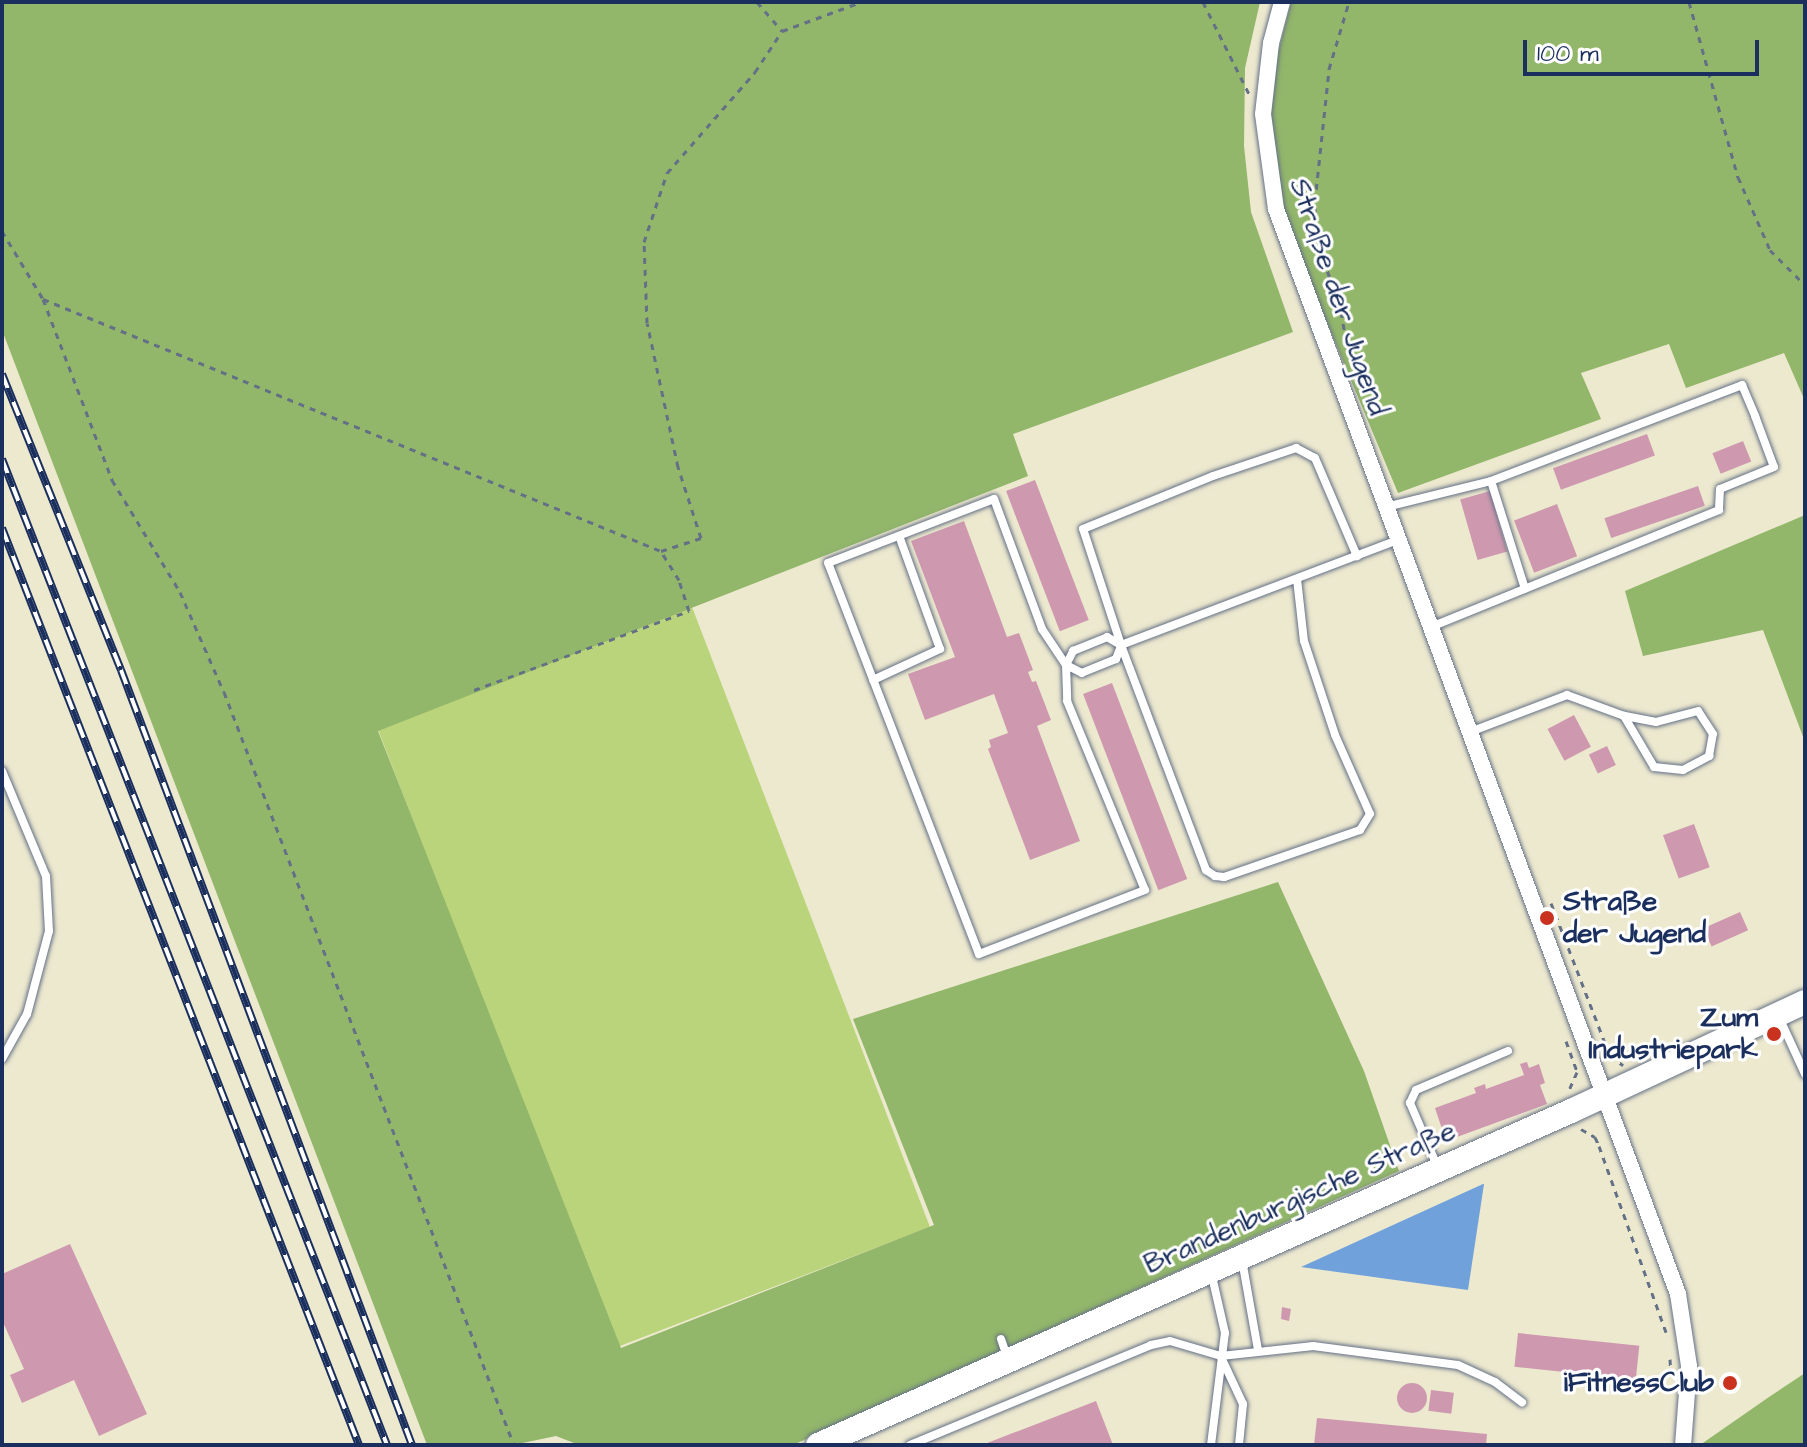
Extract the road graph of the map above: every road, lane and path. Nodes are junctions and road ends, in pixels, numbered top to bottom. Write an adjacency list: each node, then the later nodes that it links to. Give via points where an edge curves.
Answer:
1 (757, 2): 7 (path)
2 (861, 2): 7 (path)
3 (1203, 2): 8 (path)
4 (1282, 2): 14 (street, Straße der Jugend, via 1266,72 1263,114 1269,177 1285,235)
5 (1349, 2): 12 (path, via 1329,69 1315,201 1316,237 1348,338)
6 (1689, 2): 10 (path, via 1738,177 1770,250)
7 (782, 31): 17 (path, via 755,72 667,173 644,242 647,323 678,467 701,538)
8 (1251, 99)
9 (2, 231): 11 (path)
10 (1805, 285)
11 (43, 299): 17 (path); 47 (path, via 112,480 180,592 224,692)
12 (1348, 361)
13 (1491, 481): 14 (lane); 20 (lane); 20 (lane, via 1742,385 1774,467 1720,489 1719,510)
14 (1385, 508): 16 (street, Straße der Jugend)
15 (899, 536): 23 (lane, via 994,499 1042,629); 24 (lane, via 940,649); 24 (lane, via 828,563)
16 (1398, 540): 18 (lane); 21 (street, Straße der Jugend)
17 (661, 551): 25 (path, via 679,580 689,611)
18 (1357, 556): 19 (lane); 22 (lane, via 1310,452 1287,449 1213,476 1083,529)
19 (1297, 579): 22 (lane); 22 (lane, via 1304,641 1335,735 1370,814 1360,830 1224,877 1206,870)
20 (1525, 589): 21 (lane)
21 (1431, 627): 27 (street, Straße der Jugend)
22 (1121, 645): 23 (lane, via 1107,637 1073,651); 23 (lane, via 1116,659 1082,673)
23 (1066, 665): 24 (lane, via 1067,701 1145,890 979,954)
24 (873, 680)
25 (474, 690)
26 (1624, 716): 26 (lane, via 1654,767 1683,770 1709,756 1713,734 1698,711 1656,722); 27 (lane, via 1567,695)
27 (1470, 732): 36 (street, Straße der Jugend)
28 (2, 771): 34 (lane, via 46,876 49,931 27,1014)
29 (1805, 1002): 30 (street, Brandenburgische Straße)
30 (1778, 1015): 33 (lane); 36 (street, Brandenburgische Straße)
31 (1805, 1046): 33 (lane)
32 (1508, 1051): 38 (lane, via 1416,1090 1410,1103)
33 (1795, 1051): 35 (lane)
34 (2, 1059)
35 (1805, 1074)
36 (1603, 1096): 38 (street, Brandenburgische Straße); 52 (street, via 1681,1303 1689,1366)
37 (1581, 1129): 41 (path, via 1599,1146)
38 (1439, 1169): 39 (street, Brandenburgische Straße)
39 (1242, 1256): 40 (street, Brandenburgische Straße); 42 (lane)
40 (1211, 1271): 44 (lane, via 1225,1333); 48 (street, Brandenburgische Straße, via 1005,1350)
41 (1669, 1339)
42 (1258, 1350): 44 (lane); 46 (lane, via 1330,1347 1458,1365)
43 (1670, 1354): 45 (path)
44 (1221, 1356): 49 (lane, via 1170,1341 1151,1345); 50 (lane); 51 (lane, via 1243,1404)
45 (1671, 1381)
46 (1522, 1402)
47 (514, 1445)
48 (818, 1445)
49 (910, 1445)
50 (1211, 1445)
51 (1239, 1445)
52 (1683, 1445)

